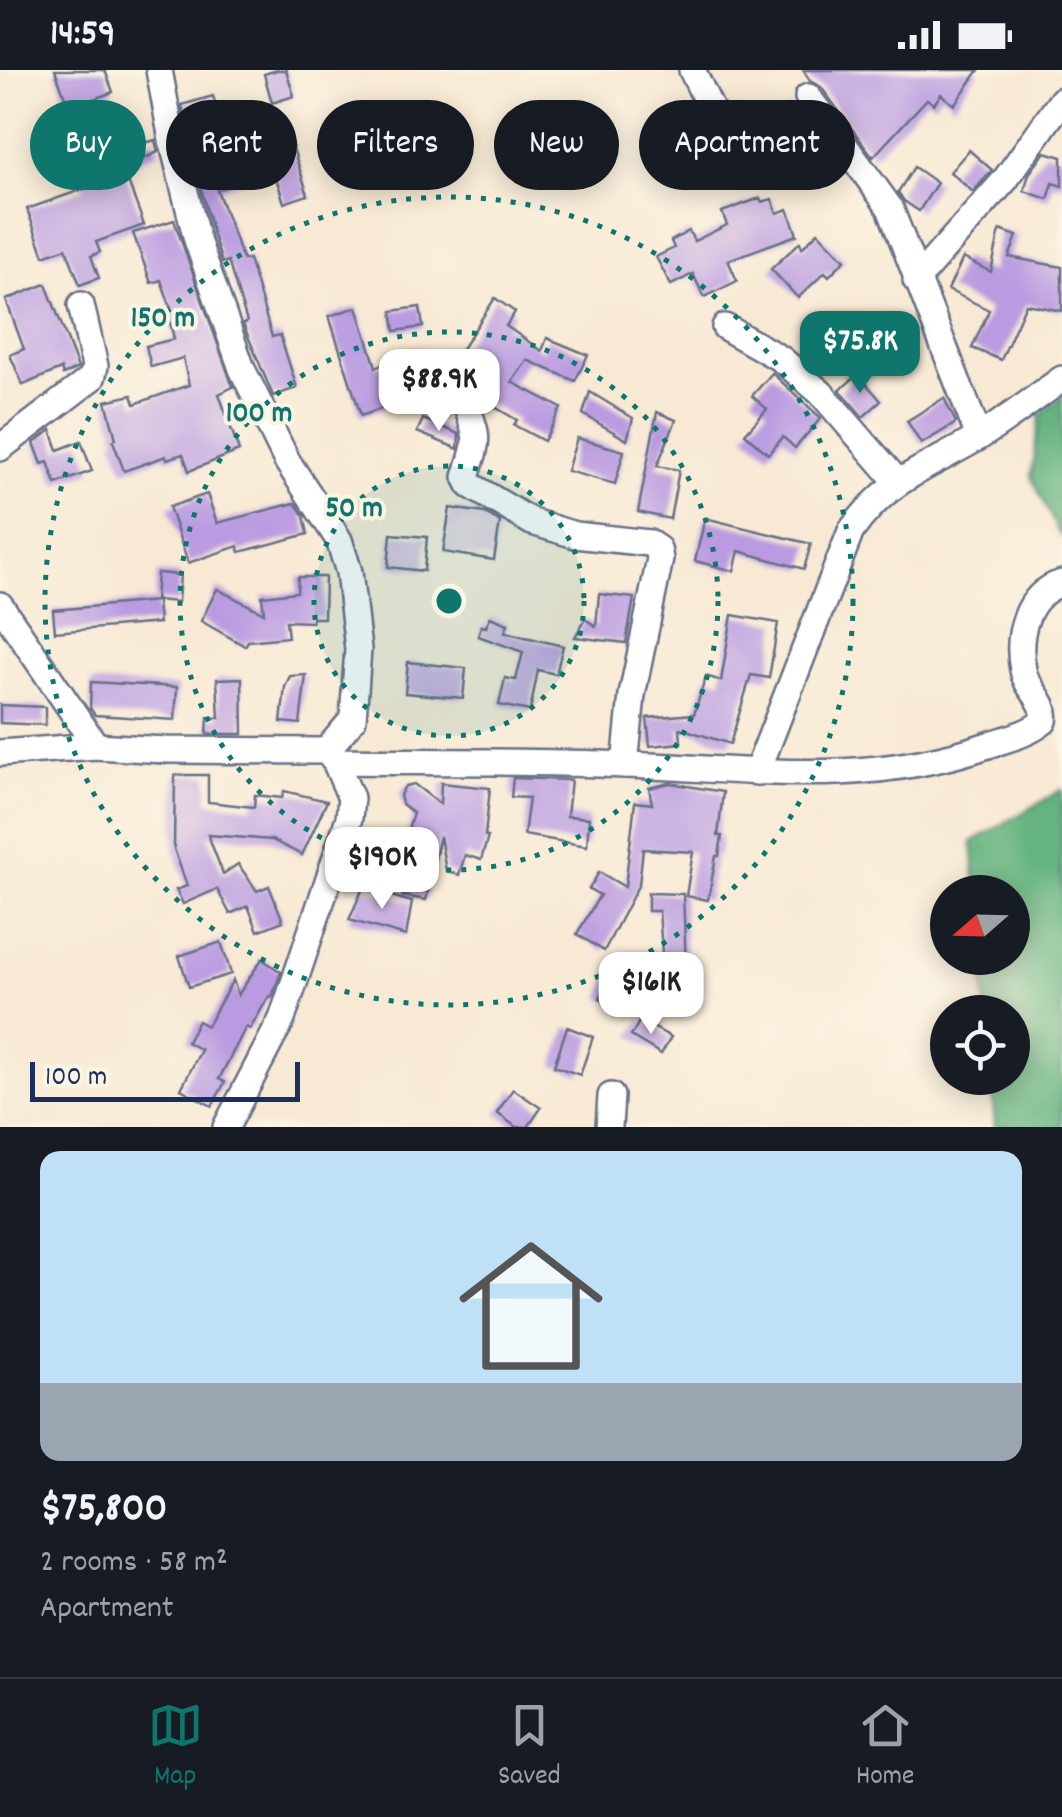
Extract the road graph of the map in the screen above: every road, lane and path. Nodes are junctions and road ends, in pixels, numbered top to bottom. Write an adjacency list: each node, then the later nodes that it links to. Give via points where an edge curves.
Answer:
1 (159, 70): 20 (street, via 197,240 242,369 287,461 339,540 349,572 358,649 353,719)
2 (692, 70): 4 (street)
3 (808, 97): 5 (street)
4 (706, 100)
5 (810, 100)
6 (1062, 100): 8 (street, via 1005,180)
7 (855, 160): 8 (street, via 890,208)
8 (916, 280): 13 (street)
9 (81, 304): 14 (street, via 92,378)
10 (725, 327): 15 (street, via 782,359 820,393)
11 (1062, 380): 13 (street)
12 (464, 402): 21 (street, via 477,434 470,485 532,522 658,548)
13 (980, 437): 15 (street)
14 (0, 448)
15 (897, 482): 22 (street, via 870,503 851,531)
16 (1062, 583): 22 (street, via 1034,600 1022,633 1023,672 1045,714 1038,726 910,767)
17 (0, 605): 18 (street)
18 (96, 746): 19 (street); 20 (street)
19 (0, 753)
20 (330, 756): 21 (street); 24 (street, via 351,798 349,818 282,1018)
21 (625, 765): 22 (street)
22 (758, 772)
23 (611, 1096): 25 (street)
24 (226, 1127)
25 (609, 1127)

